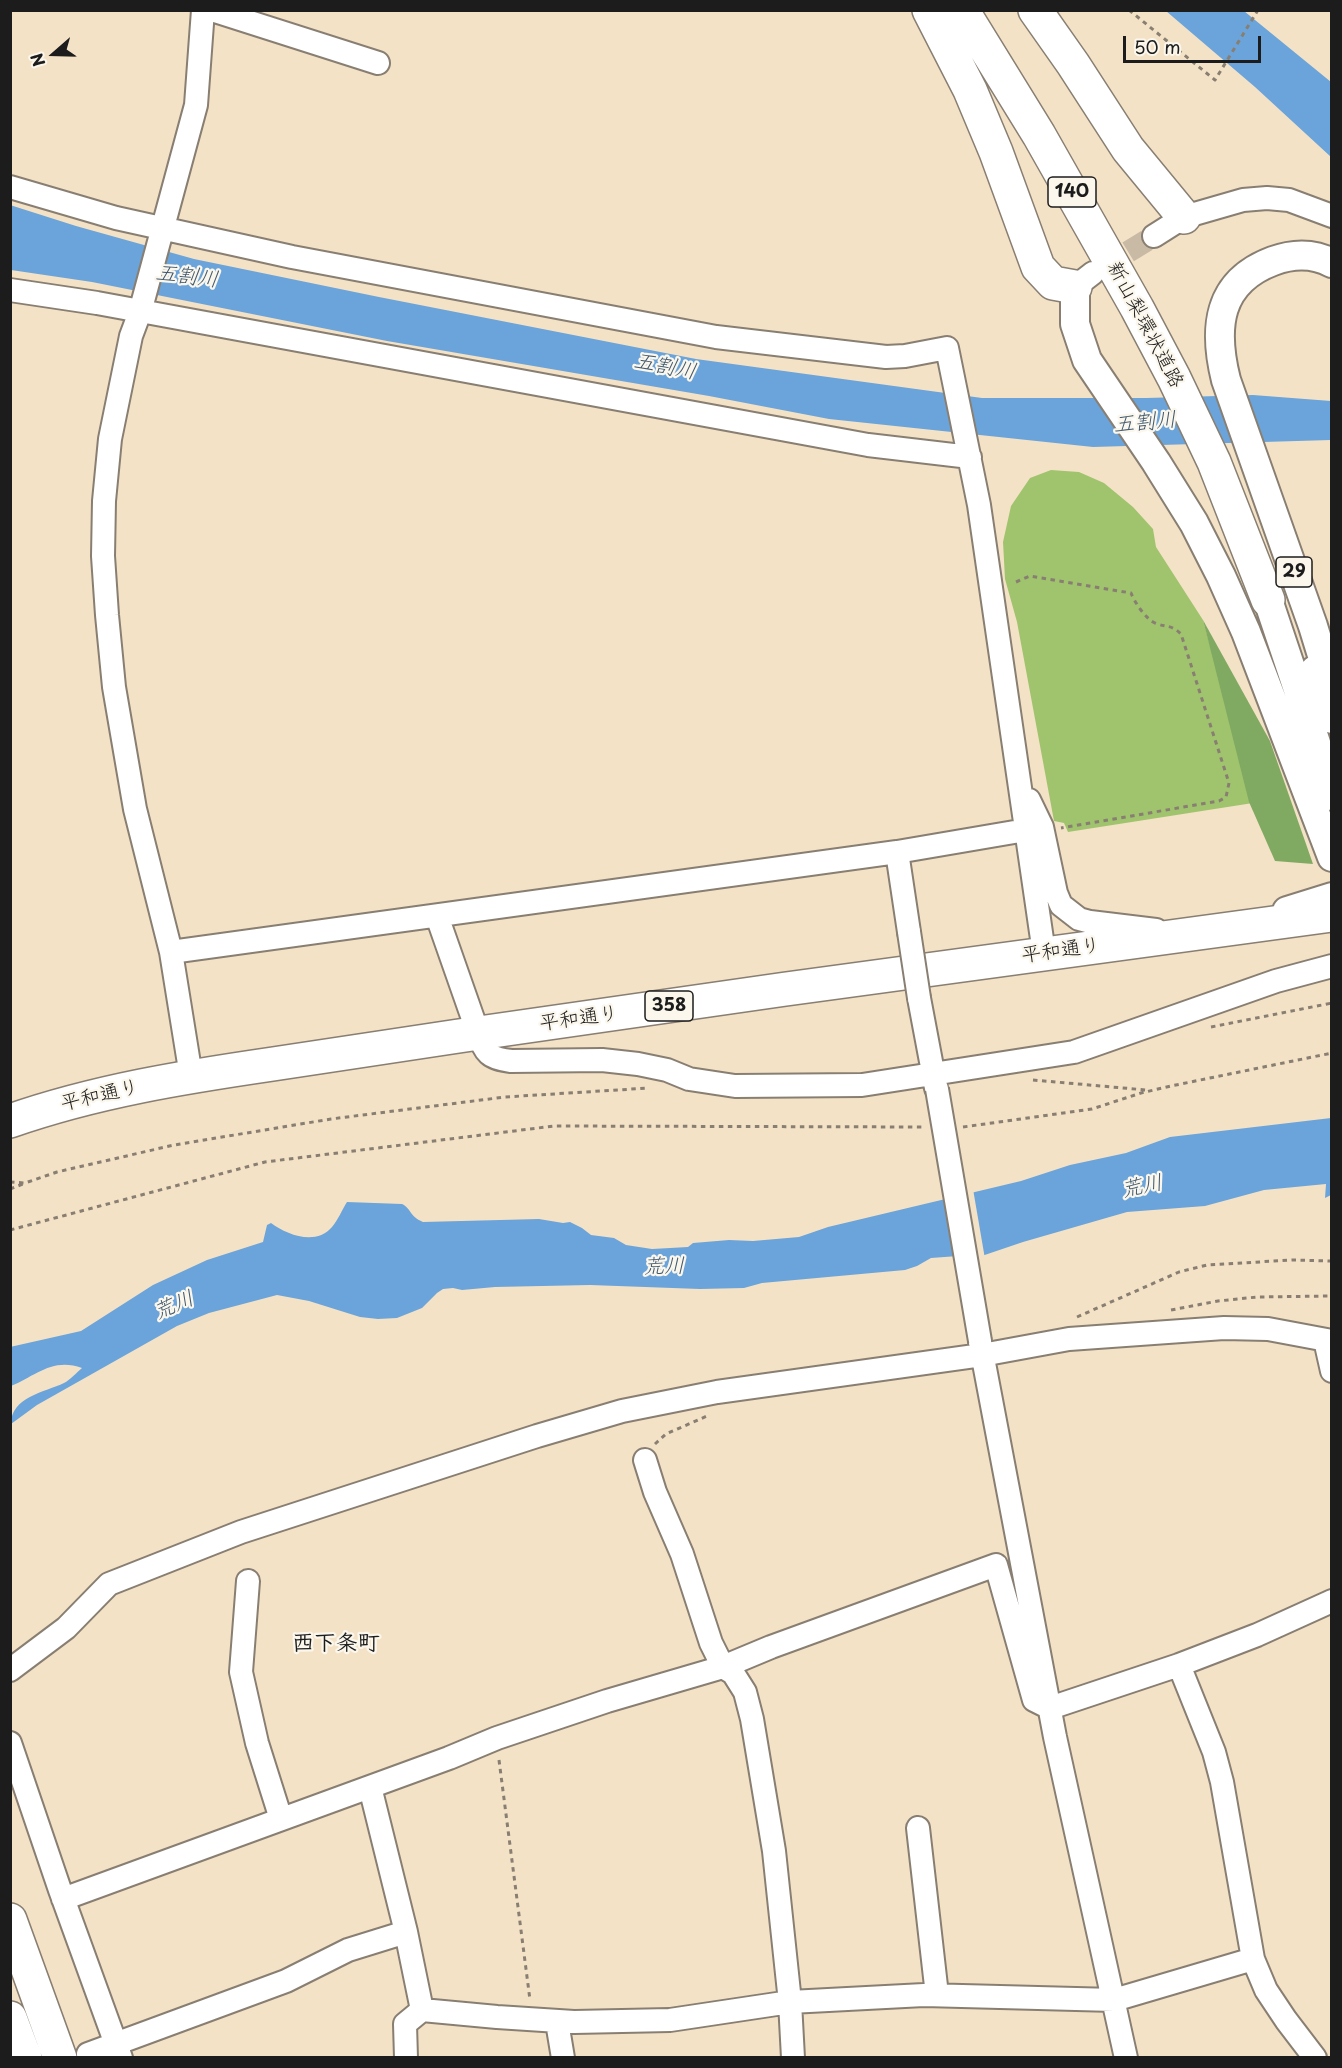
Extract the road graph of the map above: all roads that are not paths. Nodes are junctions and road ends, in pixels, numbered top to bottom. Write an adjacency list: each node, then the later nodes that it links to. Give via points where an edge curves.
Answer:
1 (203, 10): 11 (street, via 196,105)
2 (212, 10): 7 (street)
3 (929, 10): 14 (highway, via 970,90 1038,267 1053,283)
4 (962, 10): 17 (highway, 新山梨環状道路 / 140, via 1137,308)
5 (988, 10): 17 (highway, 新山梨環状道路 / 140, via 1108,210)
6 (1035, 10): 10 (highway, via 1128,149)
7 (378, 63)
8 (10, 187): 11 (street)
9 (1332, 216): 10 (street, via 1289,200 1267,198 1243,200)
10 (1184, 217): 12 (street)
11 (161, 235): 16 (street); 18 (street, via 716,337 886,357 947,348)
12 (1154, 236)
13 (1332, 263): 17 (main road, via 1293,255 1262,265 1237,283 1227,297 1219,333 1220,355)
14 (1084, 280): 27 (main road, via 1075,324 1087,360 1194,523 1221,576)
15 (10, 290): 16 (street)
16 (141, 306): 18 (street, via 868,445); 33 (street, via 110,440 103,556 114,687 135,809)
17 (1199, 378): 19 (highway, 140)
18 (968, 452): 23 (street)
19 (1235, 460): 20 (highway, 140); 21 (main road, 29, via 1313,626)
20 (1278, 597): 22 (main road, 29); 24 (main road, 29)
21 (1332, 688)
22 (1332, 719)
23 (1019, 777): 25 (street); 32 (street, via 1042,827 1056,893 1069,912 1090,922)
24 (1332, 796)
25 (1026, 830): 26 (street); 34 (street)
26 (897, 852): 30 (street); 38 (street, bridge, via 918,998)
27 (1332, 857)
28 (1332, 897): 31 (main road)
29 (1332, 915): 31 (highway, 平和通り / 358)
30 (437, 916): 33 (street); 36 (street)
31 (1233, 928): 32 (highway, 平和通り / 358)
32 (1188, 934): 34 (highway, 平和通り / 358)
33 (171, 952): 37 (street)
34 (1044, 953): 36 (highway, 平和通り / 358)
35 (1332, 966): 38 (street, via 1275,981 1074,1052)
36 (478, 1033): 37 (highway, 平和通り / 358); 38 (street, via 483,1048 497,1059 638,1064 688,1079 735,1086)
37 (190, 1076): 39 (highway, 平和通り / 358, via 99,1095)
38 (935, 1081): 41 (street, bridge)
39 (10, 1121)
40 (1328, 1340): 41 (street, via 1268,1329 1224,1328); 42 (street)
41 (981, 1348): 48 (street, via 622,1411 241,1532 110,1584 66,1628); 49 (street)
42 (1332, 1371)
43 (645, 1460): 47 (street, via 711,1643)
44 (248, 1581): 52 (street, via 241,1672)
45 (1332, 1601): 46 (street)
46 (1179, 1665): 49 (street); 57 (street, via 1222,1782)
47 (723, 1666): 49 (street, via 996,1565 1034,1700); 51 (street, via 497,1738); 60 (street, via 733,1673 745,1692 752,1719 774,1851)
48 (10, 1670)
49 (1050, 1708): 59 (street)
50 (10, 1743): 54 (street)
51 (369, 1787): 52 (street); 56 (street)
52 (280, 1819): 54 (street)
53 (918, 1828): 58 (street)
54 (63, 1899): 65 (street)
55 (10, 1920): 66 (highway)
56 (406, 1932): 61 (street); 65 (street, via 348,1950 286,1981)
57 (1253, 1959): 59 (street); 71 (street, via 1266,1990)
58 (937, 1995): 59 (street); 60 (street)
59 (1114, 2000): 64 (street)
60 (790, 2002): 63 (street, via 670,2020); 70 (street)
61 (422, 2010): 63 (street); 68 (street, via 405,2024)
62 (10, 2018): 67 (highway)
63 (557, 2022): 69 (street)
64 (1124, 2047)
65 (118, 2050): 66 (street)
66 (74, 2056)
67 (25, 2058)
68 (406, 2058)
69 (563, 2058)
70 (793, 2058)
71 (1315, 2058)

